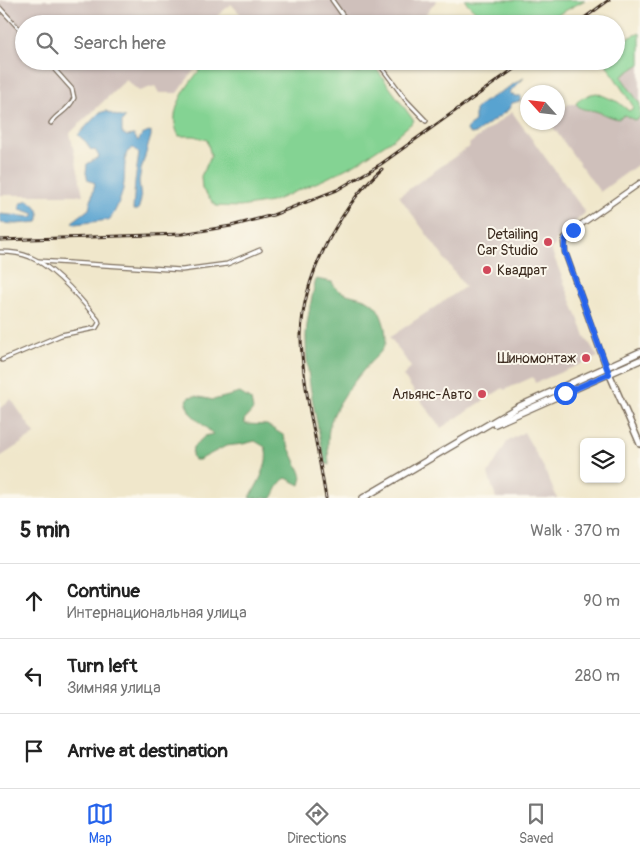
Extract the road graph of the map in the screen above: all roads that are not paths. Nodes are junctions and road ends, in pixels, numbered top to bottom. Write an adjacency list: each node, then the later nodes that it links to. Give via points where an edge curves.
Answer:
1 (332, 0): 3 (street)
2 (0, 8): 4 (street)
3 (343, 15)
4 (15, 24)
5 (55, 70): 8 (street, via 72,89 74,98)
6 (384, 70): 7 (street)
7 (426, 121)
8 (51, 123)
9 (640, 183): 16 (street, via 573,230 564,242)
10 (260, 250): 12 (street, via 227,264 182,270)
11 (0, 252): 12 (street, via 28,256)
12 (38, 261): 14 (street, via 72,289 98,320 98,325 61,335)
13 (640, 352): 16 (main road)
14 (2, 360)
15 (640, 360): 17 (main road)
16 (606, 367): 17 (main road); 18 (main road, via 530,401)
17 (609, 374): 18 (main road); 19 (main road)
18 (466, 438): 20 (main road)
19 (640, 444)
20 (363, 498)

